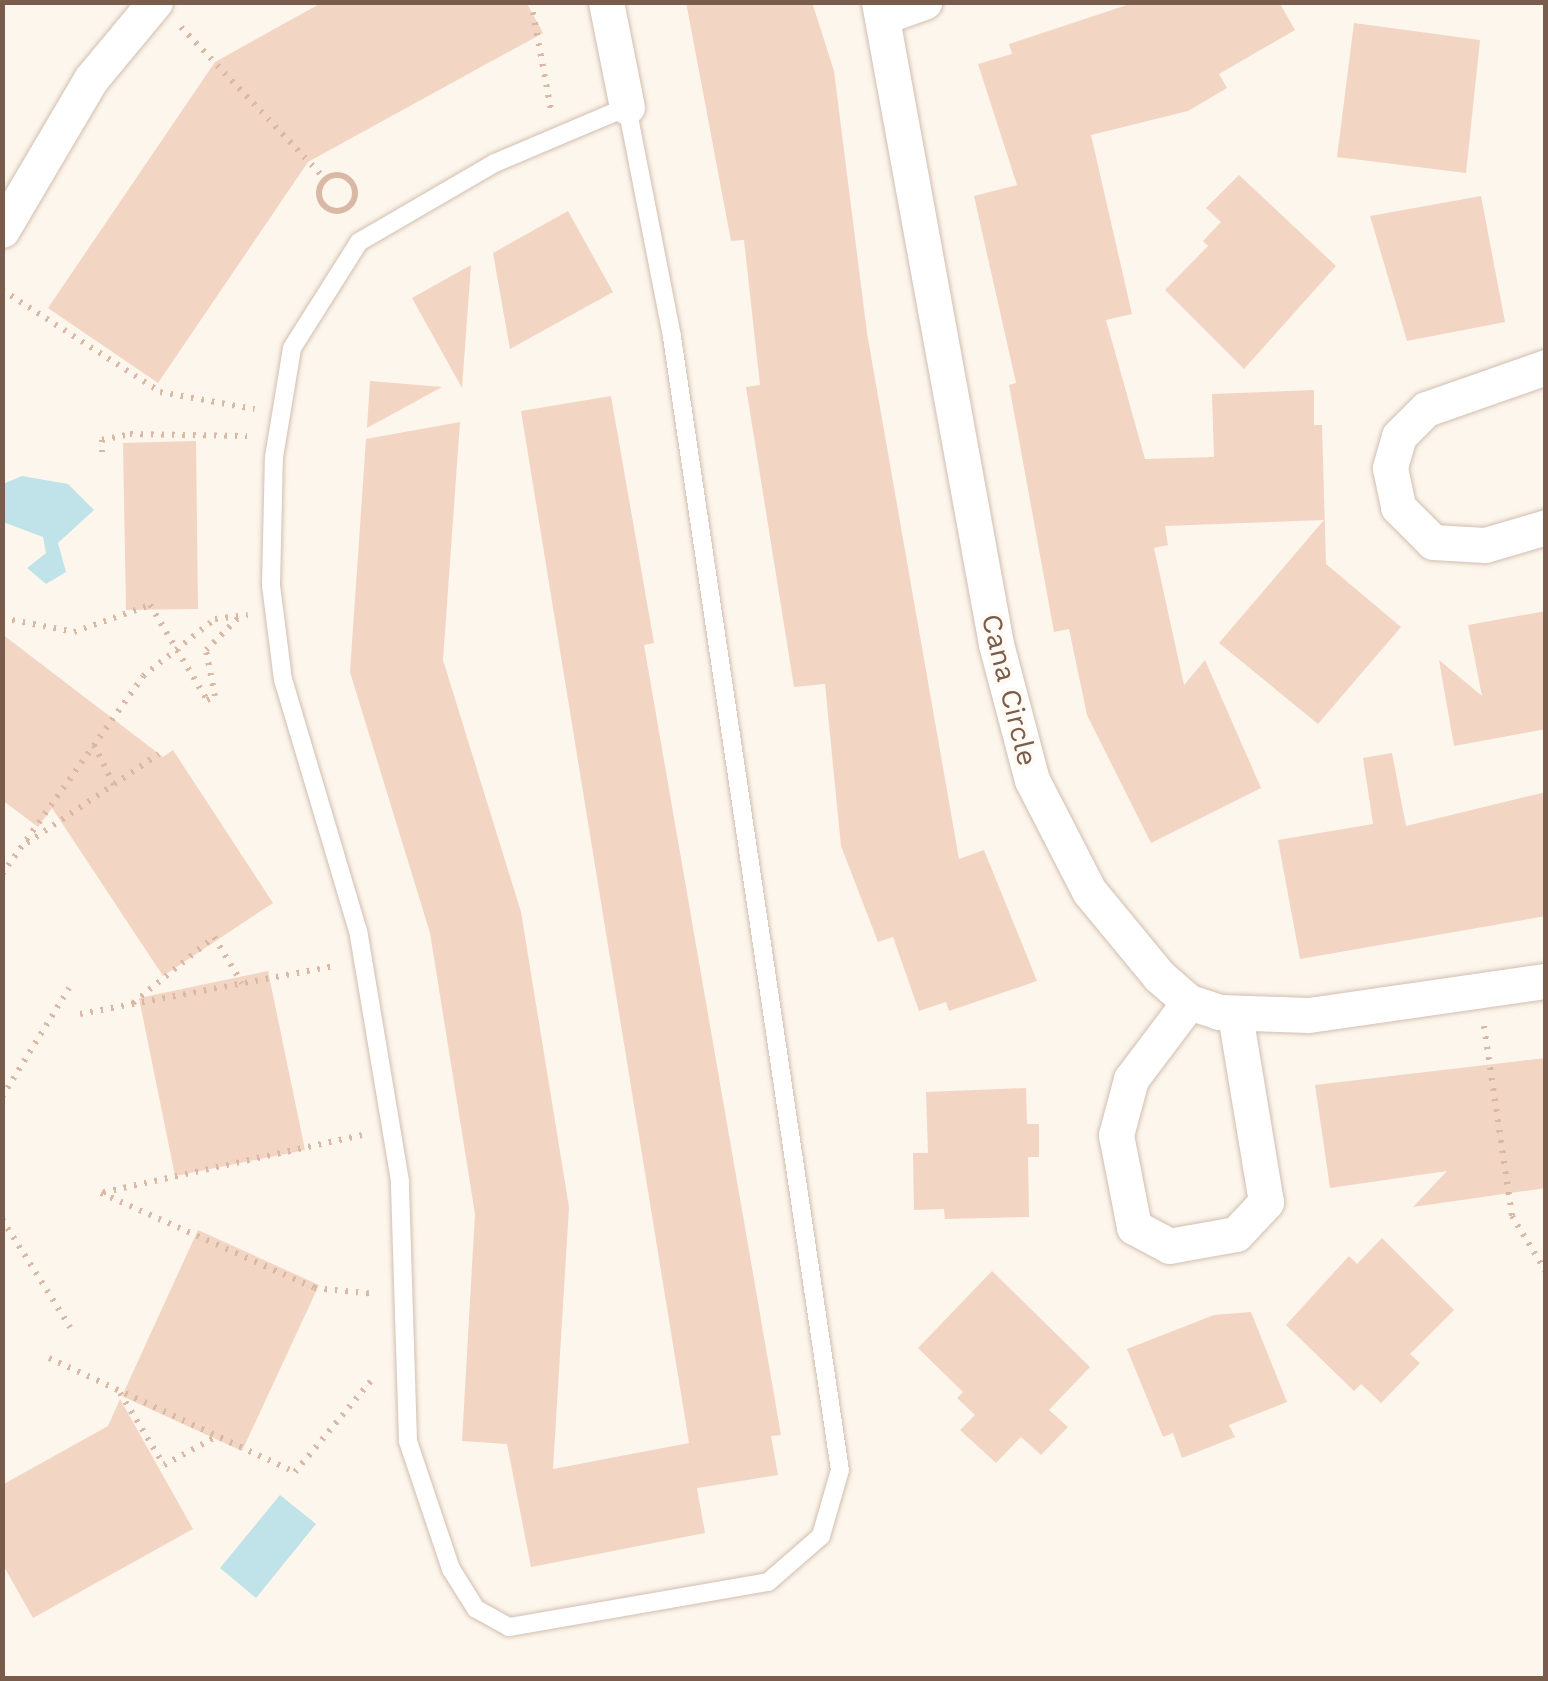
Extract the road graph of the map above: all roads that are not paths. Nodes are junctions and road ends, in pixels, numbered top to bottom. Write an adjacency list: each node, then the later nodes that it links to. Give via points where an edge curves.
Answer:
1 (606, 2): 5 (street)
2 (924, 2): 4 (street, Cana Circle)
3 (163, 9): 6 (street, via 91,79)
4 (881, 10): 10 (street, Cana Circle, via 1016,727 1090,891)
5 (627, 107): 5 (lane, via 434,193 359,242 306,317 276,439 274,611 290,710 364,960 393,1128 401,1344 420,1494 462,1589 490,1620 529,1629 743,1590 788,1570 821,1536 840,1470 672,337)
6 (2, 230)
7 (1546, 367): 8 (street, via 1426,409 1399,436 1390,468 1398,506 1433,542 1485,545)
8 (1546, 527)
9 (1546, 981): 11 (street, via 1357,1011)
10 (1189, 1002): 11 (street); 11 (street, via 1132,1080 1116,1135 1134,1227 1169,1246 1236,1234 1266,1202)
11 (1235, 1015)

